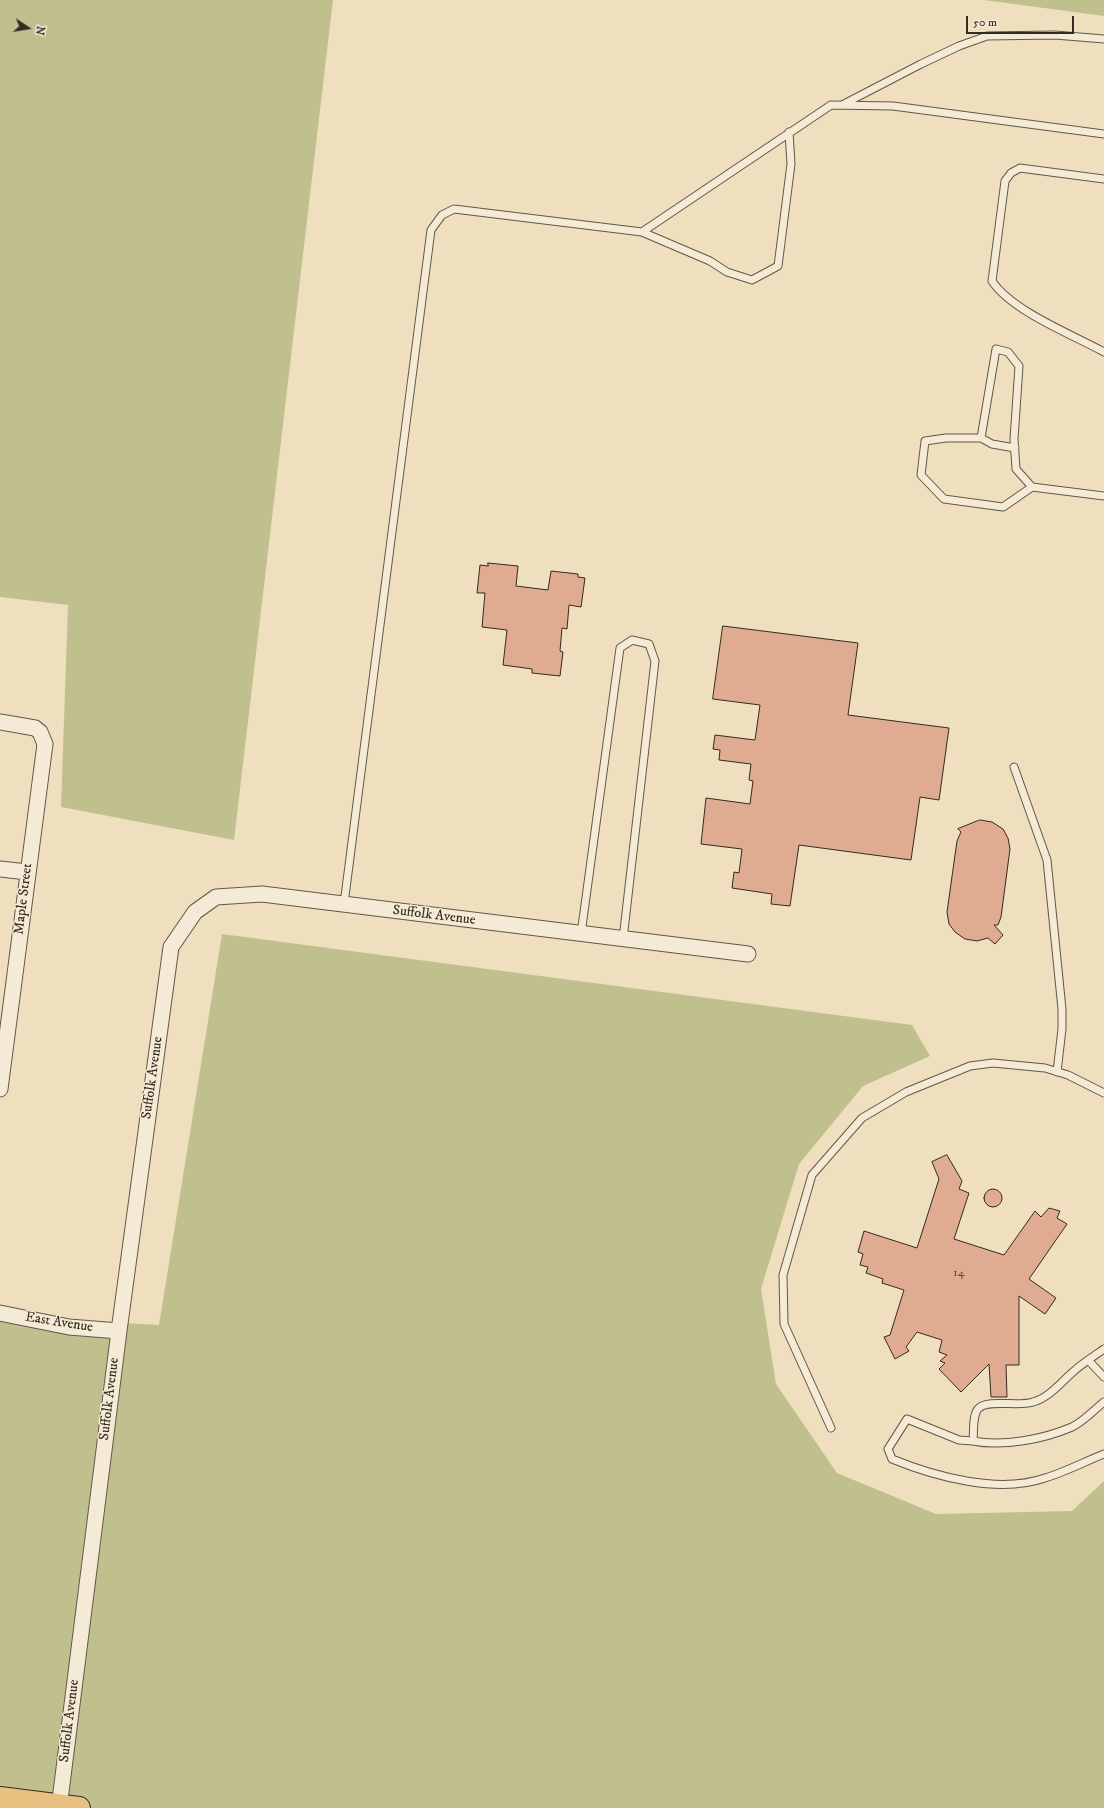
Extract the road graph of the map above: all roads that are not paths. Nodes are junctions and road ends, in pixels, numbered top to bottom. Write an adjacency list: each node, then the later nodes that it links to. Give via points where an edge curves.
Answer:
1 (1104, 39): 2 (lane, via 1055,35 987,36 959,46 878,84)
2 (841, 105): 3 (lane, via 831,105); 4 (lane, via 893,106)
3 (789, 132): 6 (lane); 6 (lane, via 790,164 778,266 752,280 727,272 710,261)
4 (1104, 134)
5 (1104, 179): 7 (lane, via 1020,168 1011,173 1005,180 992,281 999,292 1018,307)
6 (642, 232): 16 (lane, via 454,209 442,215 431,230)
7 (1104, 352)
8 (982, 438): 9 (lane, via 992,444); 9 (lane, via 996,349 1008,352 1019,366); 10 (lane, via 925,441 922,476 944,499 1003,507)
9 (1015, 448): 10 (lane, via 1016,469)
10 (1032, 487): 11 (lane)
11 (1104, 496)
12 (0, 722): 15 (street, Maple Street, via 35,728 40,732 45,744)
13 (1014, 767): 20 (lane, via 1047,860 1062,1009)
14 (0, 868): 15 (street)
15 (27, 872): 21 (street, Maple Street)
16 (344, 904): 17 (street, Suffolk Avenue); 24 (street, Suffolk Avenue, via 262,894 216,897 195,912 171,947)
17 (581, 934): 18 (street, Suffolk Avenue); 18 (lane, via 620,648 632,640 649,644 655,661)
18 (623, 939): 19 (street, Suffolk Avenue)
19 (748, 954)
20 (1057, 1072): 22 (lane); 29 (lane, via 1045,1068 994,1063 970,1066 906,1092 862,1118 812,1175 783,1275 784,1324)
21 (0, 1089)
22 (1104, 1093)
23 (0, 1313): 24 (street, East Avenue, via 69,1327)
24 (119, 1331): 33 (street, Suffolk Avenue)
25 (1104, 1349): 26 (lane)
26 (1088, 1360): 27 (lane); 30 (lane, via 1034,1402 989,1404 979,1407 976,1412)
27 (1104, 1377)
28 (1104, 1402): 30 (lane, via 1073,1426 1059,1431 1022,1441 990,1444)
29 (831, 1428)
30 (973, 1441): 31 (lane, via 959,1440 907,1419 888,1449 892,1459 920,1470 980,1483 1018,1484 1044,1479)
31 (1104, 1454)
32 (0, 1798): 33 (main road)
33 (66, 1807)

